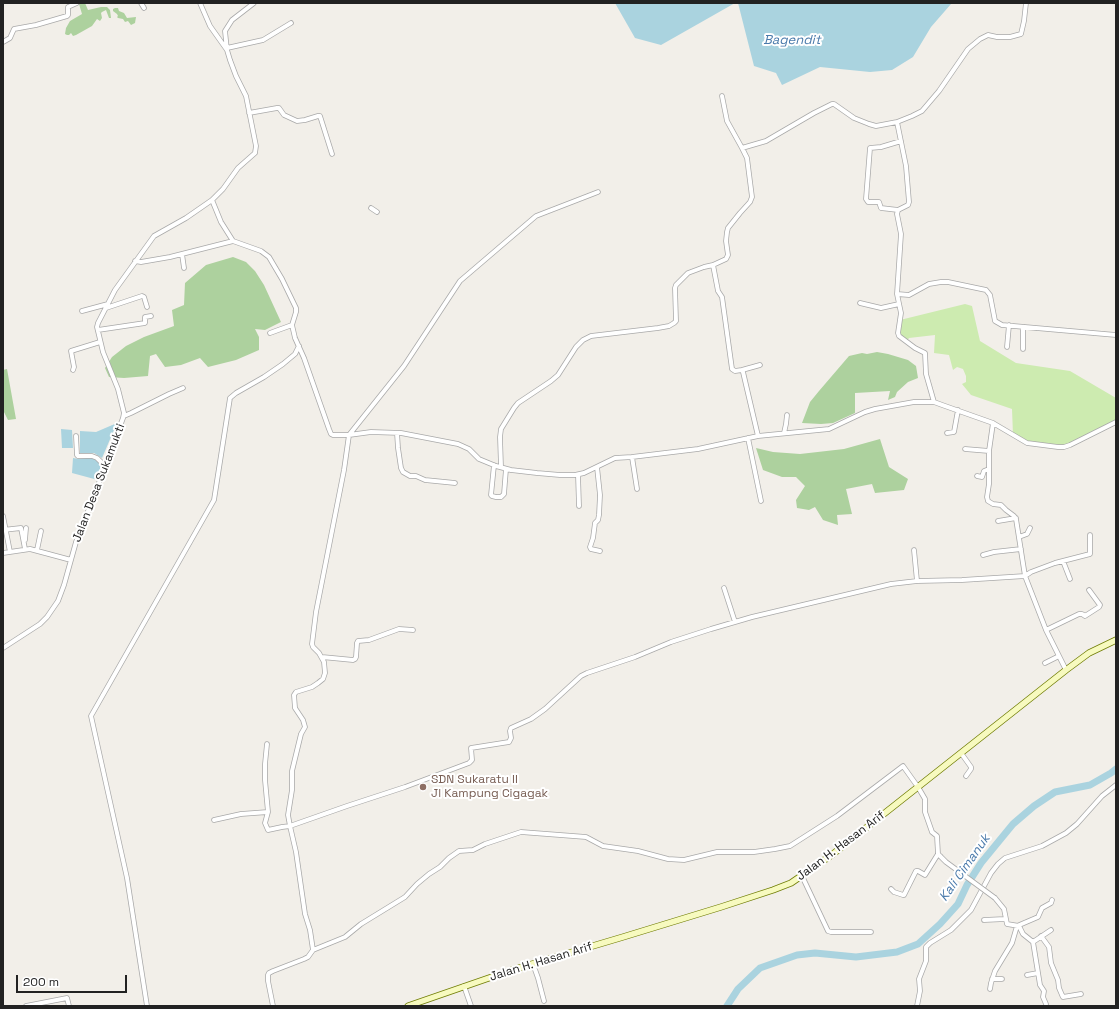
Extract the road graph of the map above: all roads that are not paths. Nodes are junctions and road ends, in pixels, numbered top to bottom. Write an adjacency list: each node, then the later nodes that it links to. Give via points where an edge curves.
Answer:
1 (77, 3): 8 (street, via 68,7 67,16 14,29 10,38)
2 (141, 3): 6 (street)
3 (200, 3): 9 (street, via 210,26)
4 (254, 3): 9 (street, Jalan Desa Sukamukti, via 232,20 226,29)
5 (1026, 3): 12 (street, via 1021,34 997,37 988,35 980,39 968,49 939,91 922,110)
6 (144, 8)
7 (291, 23): 9 (street, via 262,40)
8 (3, 42)
9 (227, 49): 11 (street, Jalan Desa Sukamukti, via 246,96)
10 (722, 96): 14 (street, via 727,121)
11 (249, 113): 15 (street, via 279,108 284,115 297,122 320,116); 17 (street, Jalan Desa Sukamukti, via 256,146 255,153 238,168)
12 (897, 122): 13 (street); 14 (street, via 876,126 854,118 832,104 766,141)
13 (901, 141): 19 (street, via 909,202); 19 (street, via 870,148 866,199 868,202 879,202 881,208)
14 (742, 148): 24 (street, via 752,197 726,232 728,257)
15 (332, 154)
16 (598, 192): 56 (street, via 536,216 460,281 404,366)
17 (212, 200): 21 (street, via 221,222); 23 (street, Jalan Desa Sukamukti, via 156,234)
18 (371, 208): 20 (street)
19 (898, 210): 26 (street)
20 (376, 211)
21 (233, 241): 22 (street); 33 (street, via 260,250 269,257 296,308)
22 (182, 254): 23 (street, via 153,261); 25 (street)
23 (135, 261): 29 (street, Jalan Desa Sukamukti)
24 (714, 265): 45 (street, via 718,290 722,297 732,369); 66 (street, via 688,273 676,285 676,321 669,326 591,336 583,340 551,382 514,408 501,430)
25 (184, 268)
26 (898, 294): 28 (street); 34 (street, via 911,294 925,285 941,282 986,290 989,293 995,321)
27 (860, 303): 28 (street, via 881,308)
28 (899, 304): 47 (street, via 899,336 925,353 926,374)
29 (107, 306): 30 (street, via 142,296); 31 (street); 36 (street, Jalan Desa Sukamukti)
30 (147, 307)
31 (82, 311)
32 (151, 316): 36 (street, via 146,318 145,323)
33 (292, 325): 37 (street); 40 (street)
34 (1009, 325): 35 (street); 41 (street)
35 (1023, 327): 38 (street); 42 (street)
36 (98, 330): 39 (street, Jalan Desa Sukamukti)
37 (270, 333)
38 (1116, 335)
39 (100, 342): 44 (street, via 71,351); 50 (street, Jalan Desa Sukamukti, via 118,389)
40 (298, 345): 56 (street, via 330,433); 140 (street, via 295,354 283,364 230,398 214,500 91,716 127,878)
41 (1007, 347)
42 (1023, 349)
43 (760, 364): 45 (street)
44 (73, 370)
45 (743, 372): 58 (street)
46 (183, 388): 50 (street)
47 (934, 402): 48 (street); 54 (street, via 914,402 875,409 829,428)
48 (958, 410): 52 (street); 55 (street, via 954,432)
49 (787, 415): 54 (street)
50 (124, 416): 64 (street, Jalan Desa Sukamukti)
51 (1116, 422): 52 (street, via 1061,447 1026,442)
52 (993, 423): 61 (street)
53 (397, 433): 56 (street, via 371,432); 63 (street, via 458,444 469,449 479,459); 71 (street, via 403,472 425,480)
54 (784, 433): 58 (street)
55 (947, 433)
56 (349, 435): 105 (street, via 312,644)
57 (76, 436): 64 (street, via 77,455 97,458)
58 (758, 436): 59 (street)
59 (748, 438): 62 (street, via 698,449); 73 (street)
60 (965, 449): 61 (street)
61 (990, 451): 68 (street)
62 (632, 457): 65 (street, via 615,458); 72 (street)
63 (494, 465): 66 (street); 67 (street, via 492,496 501,497 504,494)
64 (106, 467): 92 (street, Jalan Desa Sukamukti)
65 (596, 467): 69 (street); 88 (street, via 600,495 599,515 590,547)
66 (501, 468): 67 (street)
67 (506, 469): 69 (street)
68 (989, 470): 70 (street, via 984,471 982,477); 76 (street, via 988,501 1001,505)
69 (578, 475): 74 (street)
70 (978, 476)
71 (455, 483)
72 (637, 489)
73 (761, 501)
74 (579, 506)
75 (3, 516): 80 (street)
76 (1016, 518): 77 (street); 83 (street)
77 (998, 521)
78 (26, 528): 84 (street)
79 (1030, 528): 83 (street, via 1028,534)
80 (4, 530): 84 (street, via 21,528); 89 (street)
81 (41, 531): 86 (street)
82 (1090, 535): 93 (street, via 1090,554)
83 (1019, 537): 85 (street)
84 (24, 547): 86 (street); 89 (street)
85 (1021, 549): 91 (street); 94 (street)
86 (37, 550): 92 (street)
87 (914, 550): 96 (street)
88 (600, 551)
89 (10, 552): 90 (street)
90 (3, 553)
91 (983, 555)
92 (71, 560): 103 (street, Jalan Desa Sukamukti, via 58,600 47,617)
93 (1063, 561): 94 (street); 95 (street)
94 (1025, 576): 96 (street); 101 (street)
95 (1070, 579)
96 (917, 581): 99 (street, via 891,584)
97 (724, 588): 99 (street)
98 (1089, 590): 101 (street, via 1099,607 1086,616 1078,614)
99 (735, 622): 115 (street, via 581,676 545,709 511,728 509,742 471,748 472,760 469,763)
100 (413, 630): 105 (street, via 399,629 376,638 358,641 356,657 353,660)
101 (1046, 630): 104 (street)
102 (1116, 640): 107 (main road, Jalan H. Hasan Arif, via 1089,653)
103 (3, 648)
104 (1058, 656): 106 (street); 107 (street)
105 (322, 657): 115 (street, via 325,669 323,679 294,695 295,708 305,727 292,771 288,815)
106 (1045, 663)
107 (1066, 670): 109 (main road, Jalan H. Hasan Arif)
108 (267, 744): 113 (street, via 265,780)
109 (961, 753): 110 (street, via 971,767); 112 (main road, Jalan H. Hasan Arif)
110 (966, 776)
111 (1116, 785): 144 (street, via 1066,833 1042,846 1005,858 998,864 971,910 951,930 926,947 926,961 919,979)
112 (918, 787): 116 (street, via 925,799 925,812 932,832 937,836); 117 (main road, Jalan H. Hasan Arif); 127 (street, via 903,766 837,816 790,846 754,852 709,854 684,860 602,846 586,837 520,832 473,850 459,851 417,884 405,897 345,937)
113 (268, 812): 114 (street); 115 (street, via 265,823 268,830)
114 (214, 820)
115 (290, 826): 127 (street, via 304,914)
116 (939, 855): 118 (street, via 925,875 916,871 904,895); 120 (street, bridge, via 995,898 1004,909)
117 (802, 876): 124 (street, via 828,931); 128 (main road, Jalan H. Hasan Arif, via 773,890)
118 (891, 889)
119 (1052, 900): 122 (street, via 1042,908 1038,917)
120 (1005, 919): 121 (street); 122 (street, via 1006,924)
121 (984, 920)
122 (1017, 926): 126 (street); 132 (street, via 1012,943 994,971)
123 (1051, 930): 125 (street)
124 (871, 932)
125 (1041, 936): 126 (street); 135 (street, via 1049,947 1051,963 1063,997)
126 (1033, 942): 129 (street)
127 (313, 950): 141 (street, via 308,957 268,973)
128 (533, 964): 133 (main road, Jalan H. Hasan Arif); 136 (street)
129 (1038, 973): 130 (street); 137 (street)
130 (1026, 975)
131 (1002, 978): 132 (street)
132 (992, 979): 134 (street)
133 (464, 986): 142 (main road, Jalan H. Hasan Arif); 143 (street)
134 (990, 989)
135 (1082, 994)
136 (544, 1002)
137 (1046, 1004)
138 (26, 1006): 139 (street, via 67,998)
139 (69, 1006)
140 (147, 1006)
141 (273, 1006)
142 (408, 1006)
143 (471, 1006)
144 (917, 1006)

